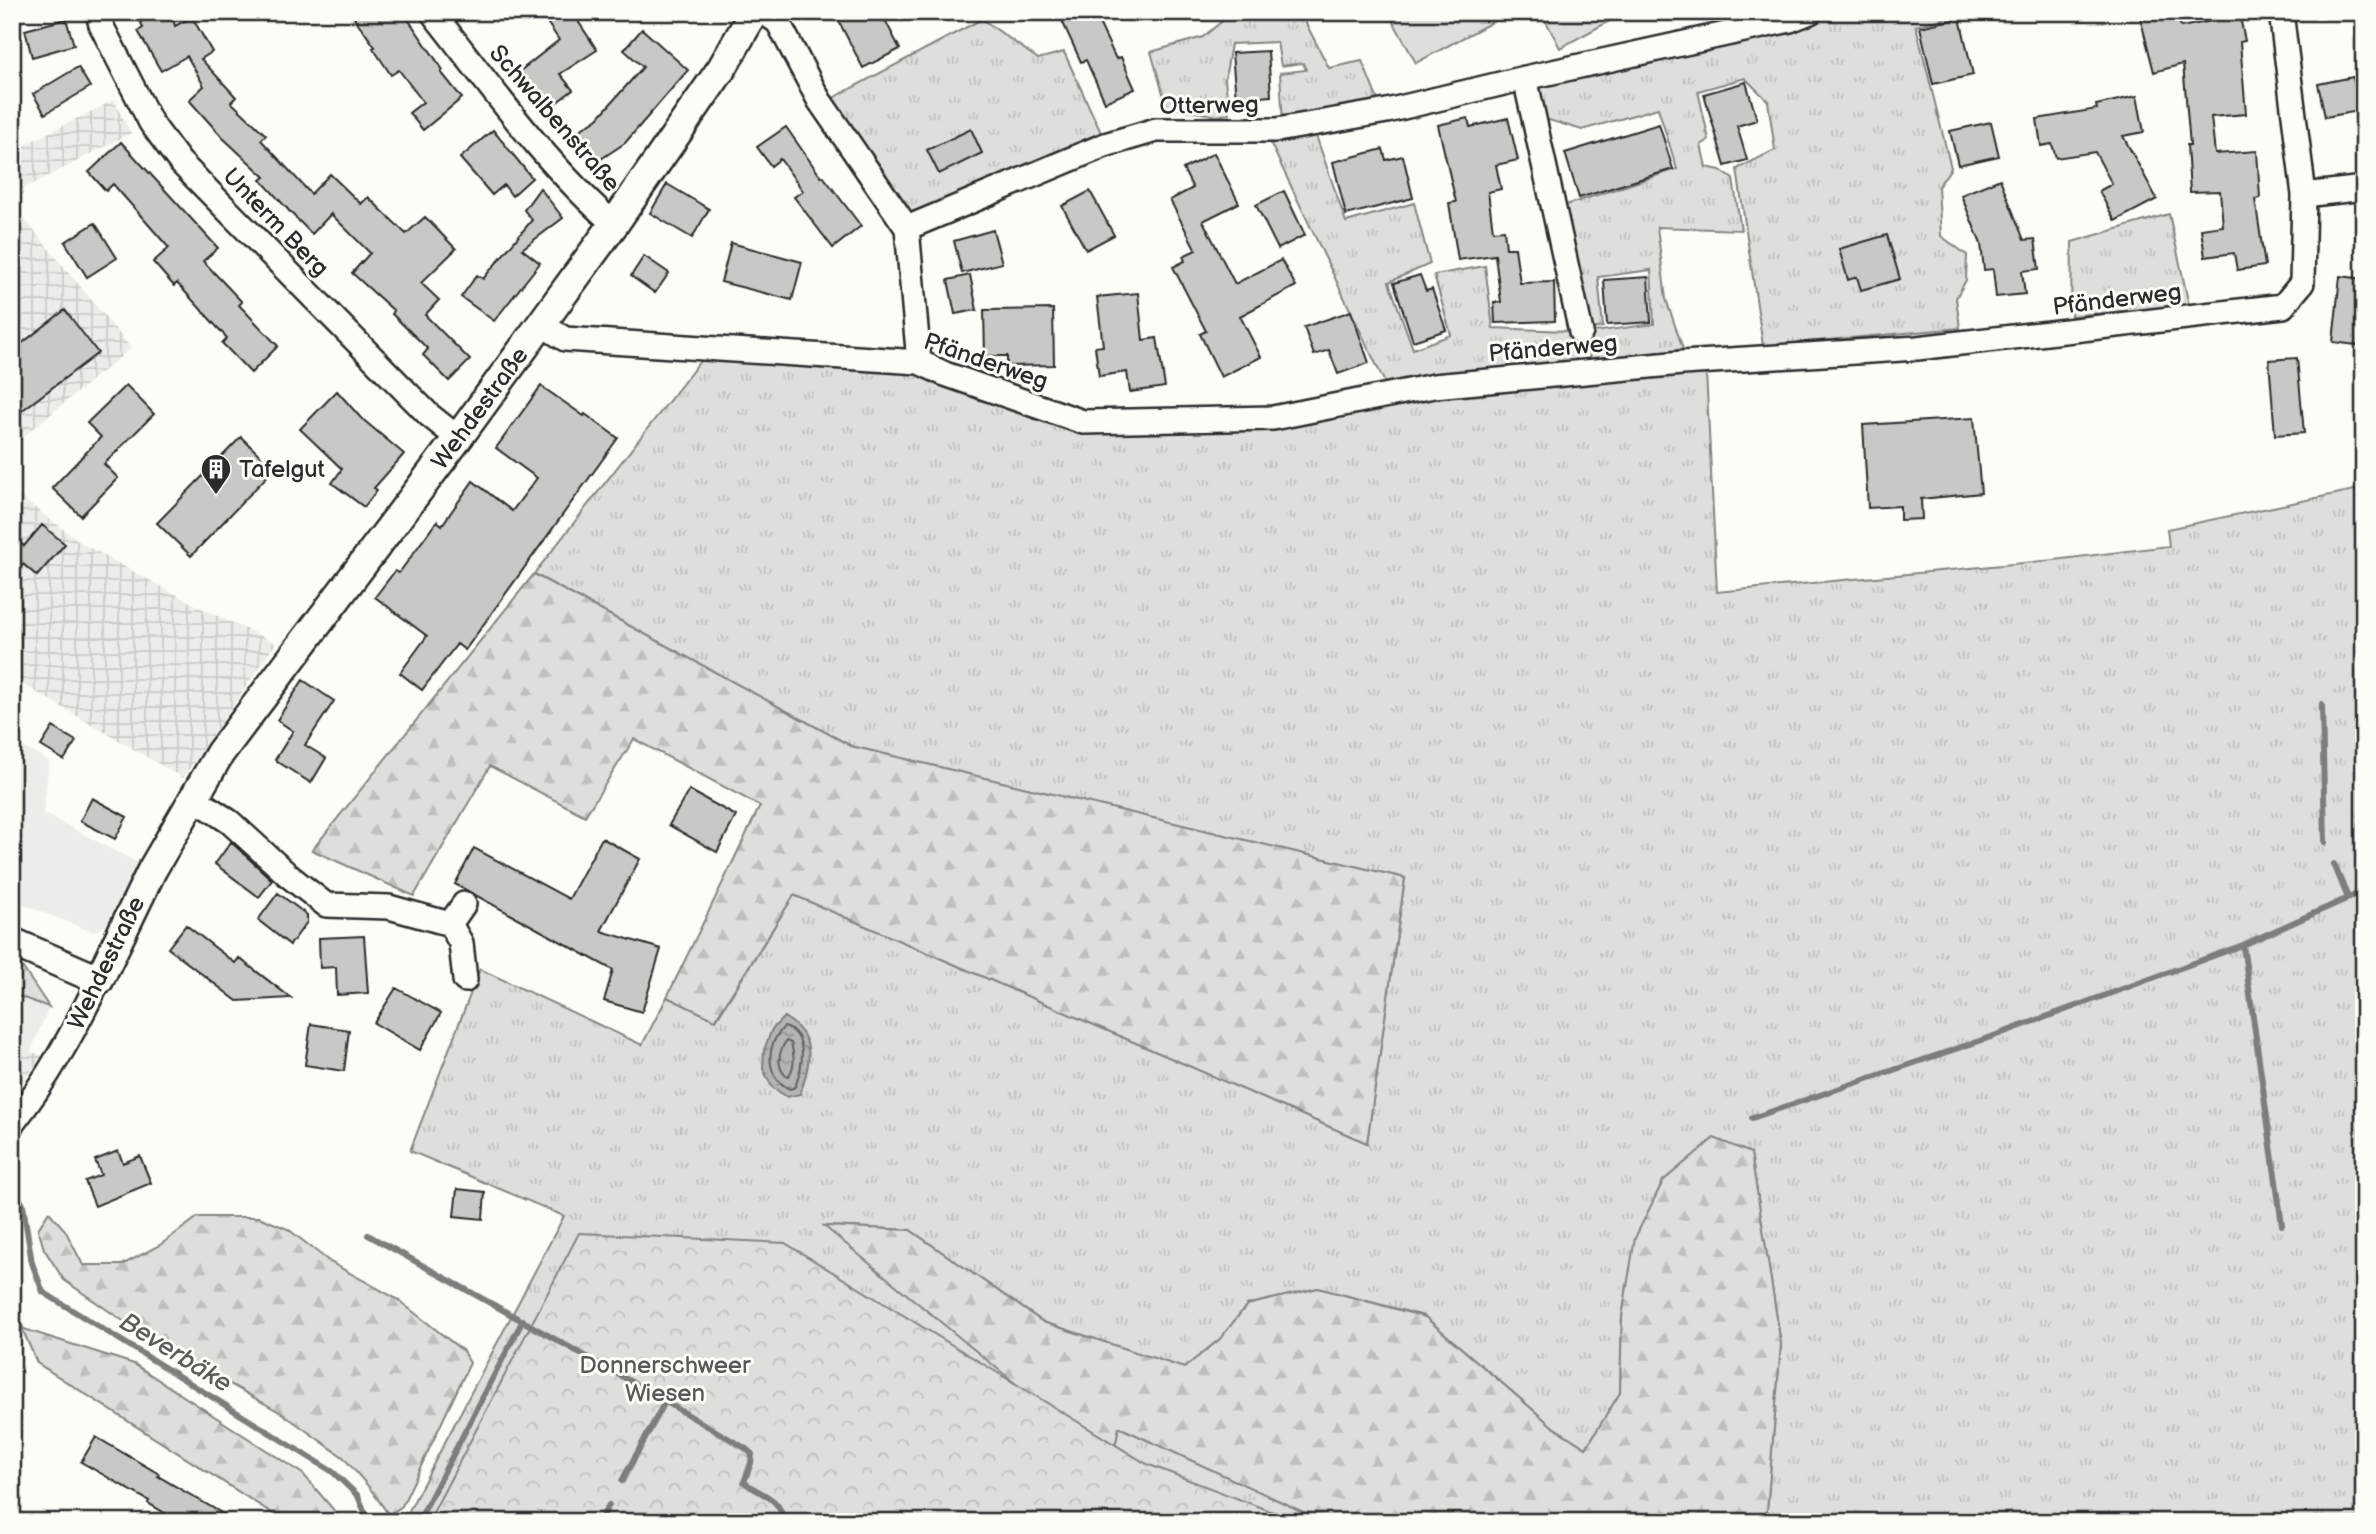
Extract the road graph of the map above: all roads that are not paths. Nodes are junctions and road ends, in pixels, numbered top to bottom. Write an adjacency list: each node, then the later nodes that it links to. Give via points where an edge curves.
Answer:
1 (98, 12): 15 (street, Unterm Berg, via 150,123 180,162 429,415)
2 (432, 12): 10 (street, Schwalbenstraße, via 530,136)
3 (754, 12): 10 (street, Wehdestraße, via 722,68)
4 (763, 12): 11 (street, via 778,22 819,100)
5 (1810, 12): 7 (street, Otterweg)
6 (2281, 12): 9 (street, Pfänderweg)
7 (1525, 78): 11 (street, Otterweg, via 1387,111 1277,130 1156,130 1105,145); 13 (street)
8 (2364, 188): 9 (street)
9 (2304, 195): 14 (street, Pfänderweg, via 2302,284 2283,306 1917,348 1434,386 1273,418 1083,422)
10 (614, 224): 12 (street, Wehdestraße)
11 (907, 228): 14 (street)
12 (541, 324): 14 (street, Pfänderweg, via 565,339); 15 (street, Wehdestraße)
13 (1581, 332)
14 (919, 362)
15 (458, 438): 16 (street, Wehdestraße, via 220,752)
16 (194, 797): 18 (street, via 326,905 389,907); 20 (street, Wehdestraße)
17 (464, 904): 18 (street)
18 (450, 924): 21 (street, via 461,943)
19 (12, 942): 20 (street)
20 (99, 979): 22 (street, Wehdestraße, via 64,1049)
21 (465, 981)
22 (12, 1124)

